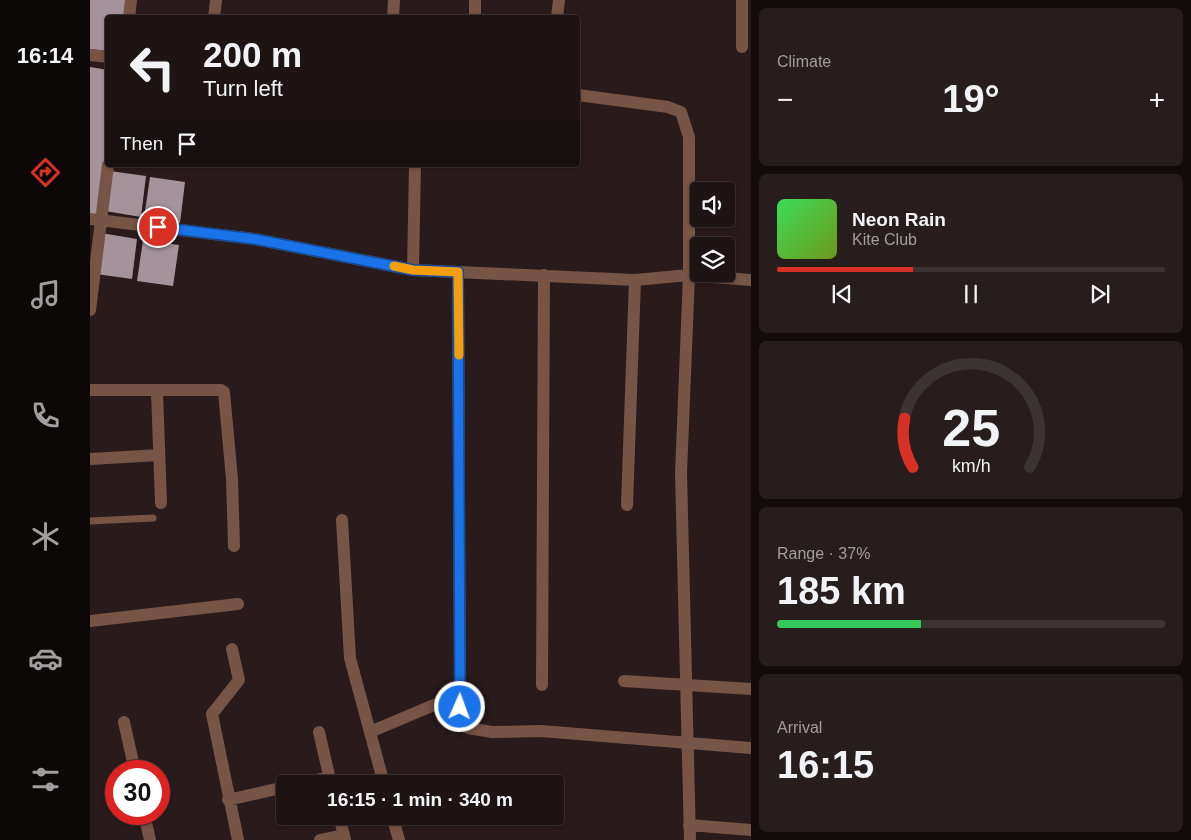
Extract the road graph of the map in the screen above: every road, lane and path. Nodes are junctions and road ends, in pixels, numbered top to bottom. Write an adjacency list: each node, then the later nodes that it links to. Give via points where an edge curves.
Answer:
1 (131, 0): 7 (street)
2 (216, 0): 8 (street)
3 (394, 0): 9 (street)
4 (475, 0): 10 (street)
5 (559, 0): 11 (street)
6 (742, 0): 12 (street)
7 (129, 15)
8 (214, 15)
9 (393, 15)
10 (475, 15)
11 (556, 15)
12 (742, 46)
13 (90, 55): 14 (street)
14 (105, 57)
15 (580, 95): 21 (street, via 668,107 681,112 689,137)
16 (108, 167): 18 (street)
17 (415, 167): 19 (street)
18 (95, 219): 19 (street, via 254,239); 25 (street)
19 (413, 270): 20 (street)
20 (458, 272): 22 (street); 43 (street)
21 (689, 274): 23 (street); 24 (street); 41 (street, via 681,473)
22 (544, 275): 23 (street); 40 (street)
23 (635, 280): 31 (street)
24 (751, 280)
25 (90, 310)
26 (90, 390): 27 (street)
27 (156, 390): 28 (street); 35 (street, via 224,392)
28 (160, 455): 29 (street); 30 (street)
29 (90, 459)
30 (161, 503)
31 (627, 505)
32 (153, 518): 34 (lane)
33 (342, 520): 46 (street, via 350,658)
34 (90, 521)
35 (234, 546)
36 (238, 604): 37 (street)
37 (90, 621)
38 (232, 649): 53 (street, via 238,680 212,714)
39 (624, 681): 41 (street)
40 (542, 685)
41 (687, 686): 42 (street); 47 (street)
42 (751, 689)
43 (460, 694): 46 (street); 47 (street, via 459,720 468,728)
44 (124, 722): 49 (street)
45 (319, 732): 50 (street)
46 (370, 732): 51 (street)
47 (688, 744): 48 (street); 54 (street)
48 (751, 748)
49 (133, 760)
50 (329, 775)
51 (382, 775)
52 (276, 789): 53 (street)
53 (228, 800): 60 (street)
54 (688, 824): 57 (street); 63 (street)
55 (147, 825): 59 (street)
56 (395, 825): 62 (street)
57 (751, 830)
58 (344, 837): 61 (street)
59 (150, 840)
60 (238, 840)
61 (320, 840)
62 (399, 840)
63 (690, 840)

